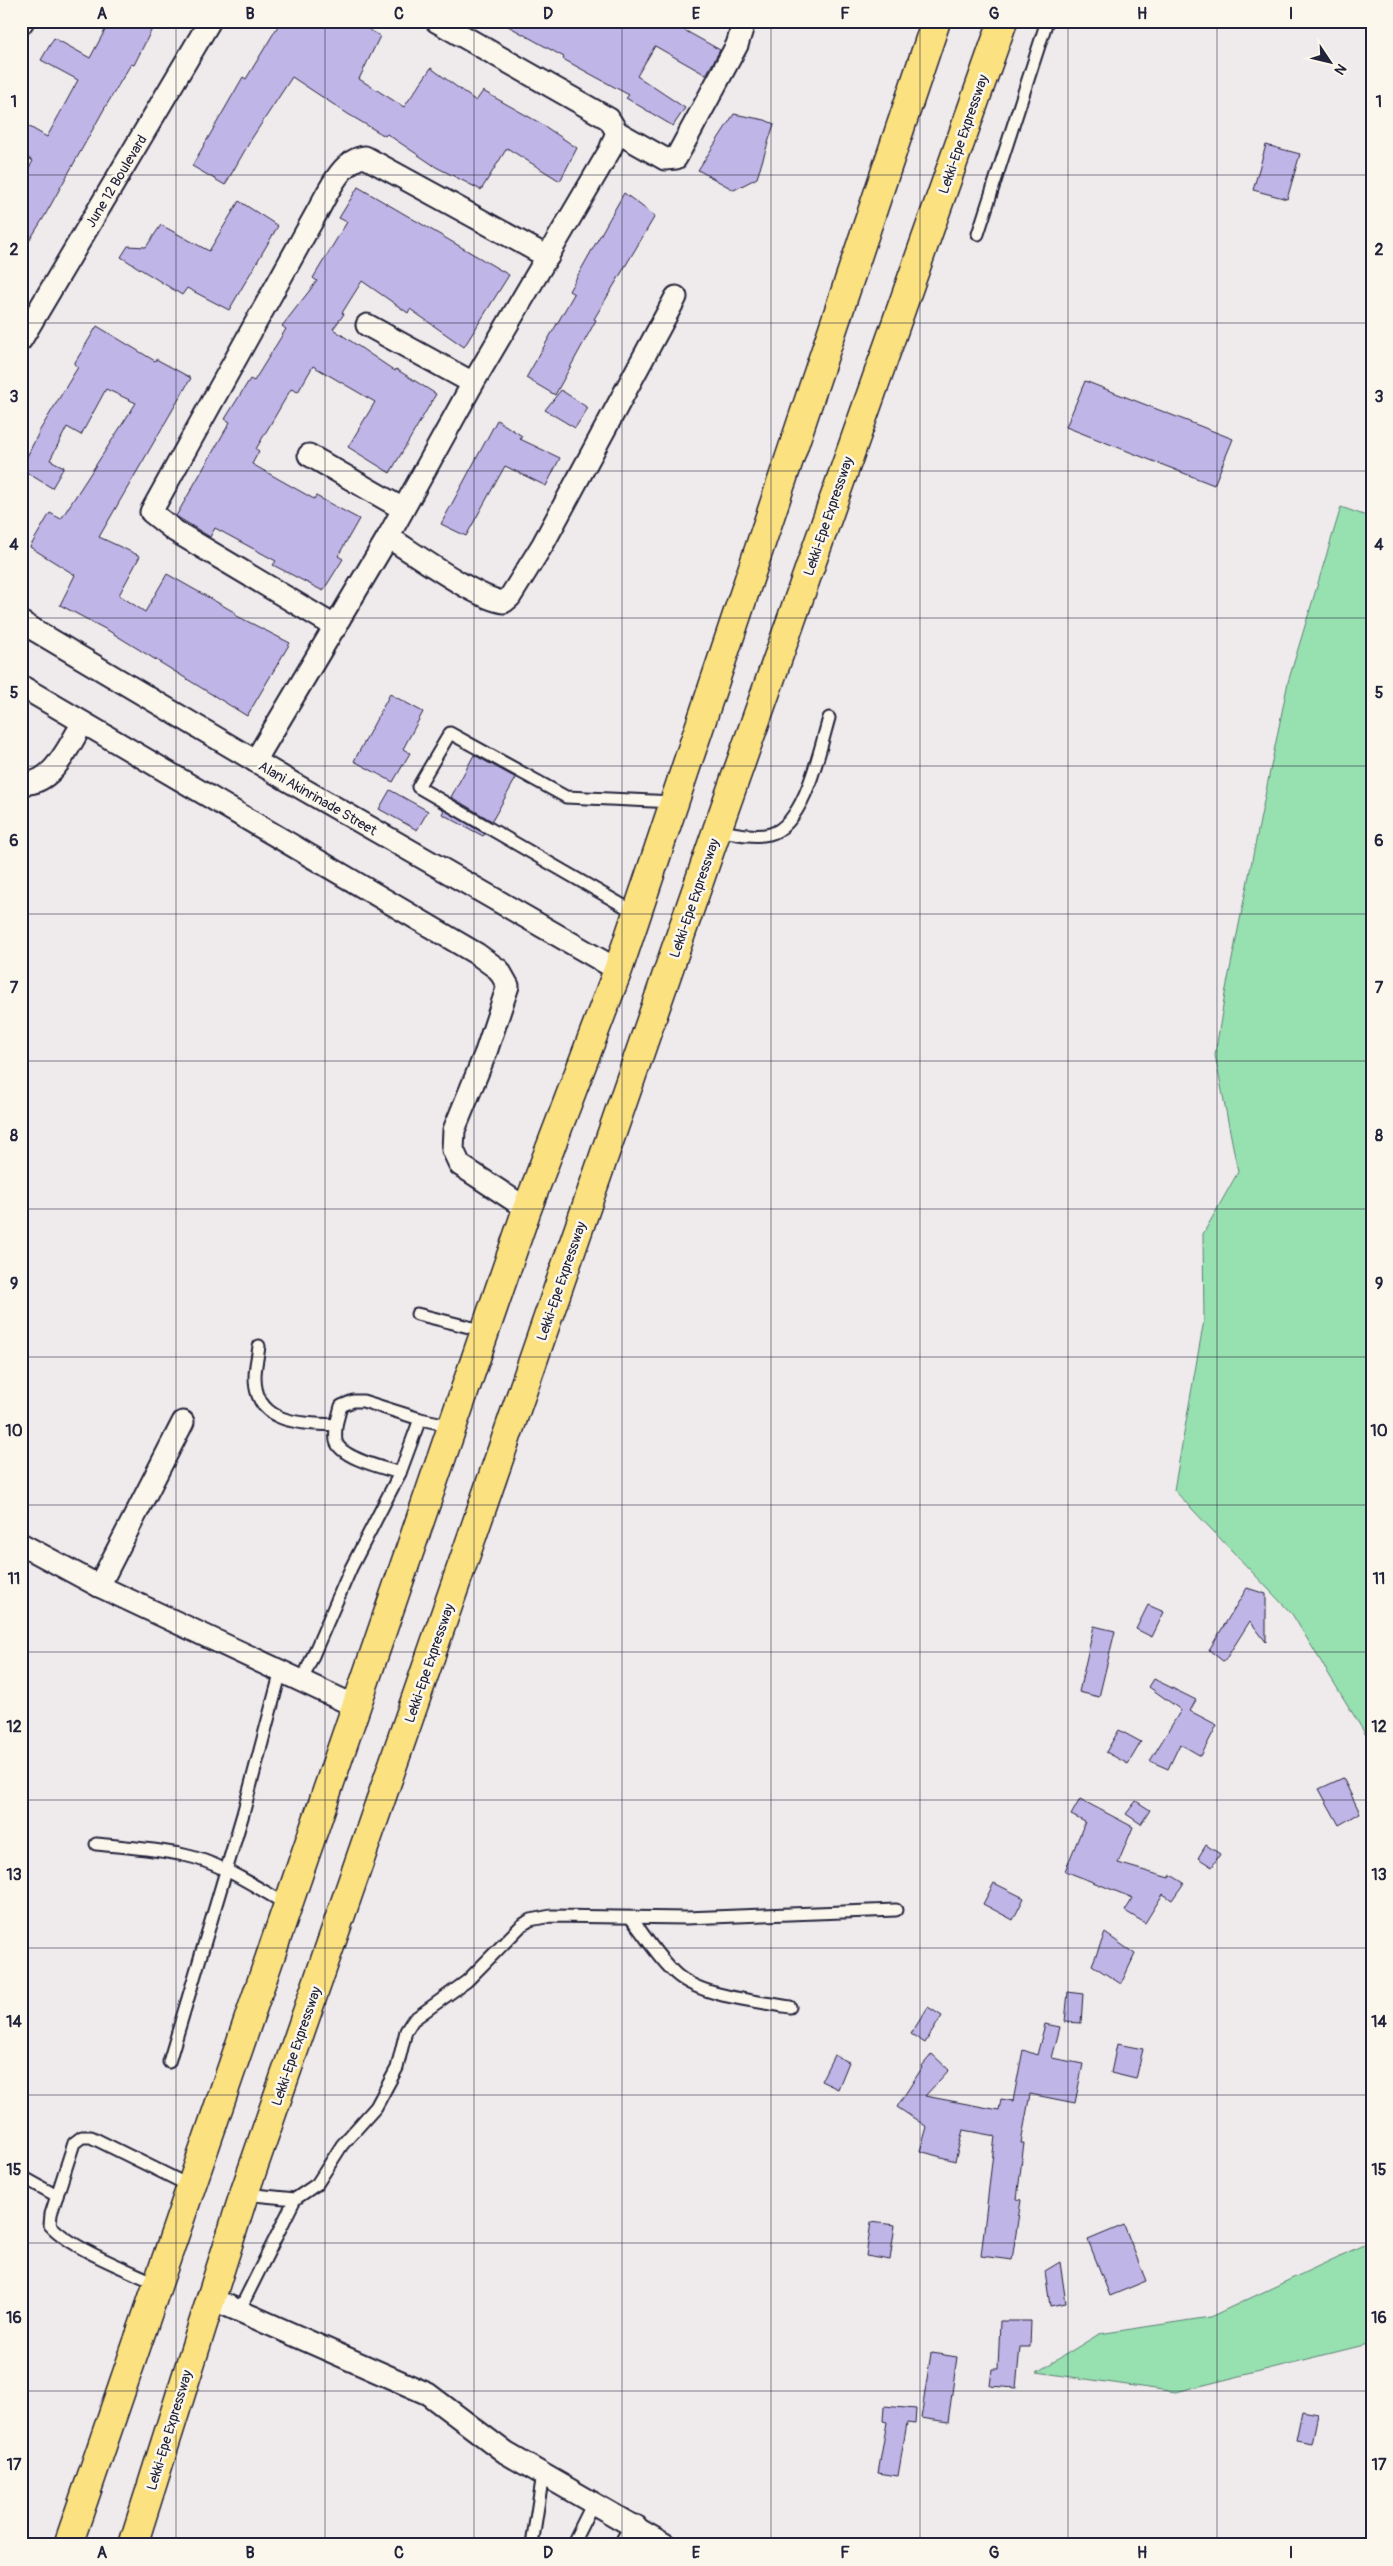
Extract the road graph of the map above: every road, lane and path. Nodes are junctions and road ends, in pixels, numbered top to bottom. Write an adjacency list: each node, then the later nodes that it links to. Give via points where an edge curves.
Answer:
1 (210, 21): 12 (street, June 12 Boulevard)
2 (436, 21): 7 (street, via 609,119)
3 (736, 21): 7 (street, via 742,29 737,45 676,158 664,159)
4 (936, 21): 24 (highway)
5 (1003, 21): 25 (highway, Lekki-Epe Expressway)
6 (1047, 21): 8 (lane)
7 (617, 132): 9 (street, via 610,150)
8 (978, 234)
9 (548, 257): 13 (street); 18 (street, via 365,157 355,158 345,168 320,207 150,512)
10 (676, 296): 16 (street, via 543,544 510,597 504,602 497,601 477,592)
11 (367, 325): 13 (street)
12 (21, 340)
13 (473, 383): 15 (street)
14 (309, 455): 15 (street)
15 (403, 509): 16 (street)
16 (388, 537): 18 (street)
17 (21, 622): 22 (street, Alani Akinrinade Street)
18 (336, 627): 22 (street)
19 (21, 686): 21 (street)
20 (829, 718): 25 (lane, via 807,790 792,819 773,834 758,836)
21 (83, 723): 23 (street, via 52,771 27,784); 28 (street, via 477,954 499,970 508,986 486,1052 454,1130 453,1150 460,1165)
22 (255, 761): 27 (street, Alani Akinrinade Street)
23 (21, 783)
24 (674, 802): 26 (highway); 26 (lane, via 566,797 450,733 418,787)
25 (717, 830): 51 (highway, Lekki-Epe Expressway)
26 (637, 913): 27 (highway)
27 (618, 970): 28 (highway)
28 (527, 1209): 30 (highway)
29 (417, 1314): 30 (lane)
30 (486, 1331): 35 (highway)
31 (259, 1346): 34 (lane, via 255,1378 265,1409 290,1422)
32 (420, 1419): 34 (lane, via 363,1401 353,1401 342,1406); 35 (lane); 36 (lane)
33 (183, 1422): 38 (street)
34 (336, 1425): 36 (lane, via 336,1442 341,1450)
35 (453, 1426): 41 (highway)
36 (400, 1473): 40 (lane, via 351,1568)
37 (21, 1544): 38 (street)
38 (99, 1586): 39 (street)
39 (281, 1671): 40 (street); 43 (lane)
40 (302, 1681): 41 (street)
41 (357, 1707): 44 (highway)
42 (96, 1844): 43 (lane, via 185,1855)
43 (226, 1870): 44 (lane); 48 (lane)
44 (288, 1905): 50 (highway)
45 (896, 1910): 46 (lane)
46 (631, 1918): 47 (lane, via 657,1955 678,1976 705,1990); 53 (lane, via 551,1916 530,1920 520,1926 467,1981 413,2020 406,2032 397,2068 376,2107 342,2145 317,2184)
47 (790, 2008)
48 (169, 2062)
49 (21, 2176): 52 (lane)
50 (192, 2187): 52 (lane, via 91,2137 82,2137 74,2143); 54 (highway)
51 (244, 2194): 53 (lane); 55 (highway, Lekki-Epe Expressway)
52 (57, 2196): 54 (lane, via 50,2225 58,2233)
53 (295, 2199): 56 (lane)
54 (158, 2284): 60 (highway)
55 (210, 2298): 56 (street); 61 (highway, Lekki-Epe Expressway)
56 (240, 2309): 57 (street, via 428,2394 506,2453)
57 (543, 2474): 58 (street); 62 (lane)
58 (593, 2503): 59 (street); 63 (lane)
59 (636, 2526): 64 (street); 65 (street)
60 (68, 2545)
61 (133, 2545)
62 (532, 2545)
63 (572, 2545)
64 (625, 2545)
65 (666, 2545)

